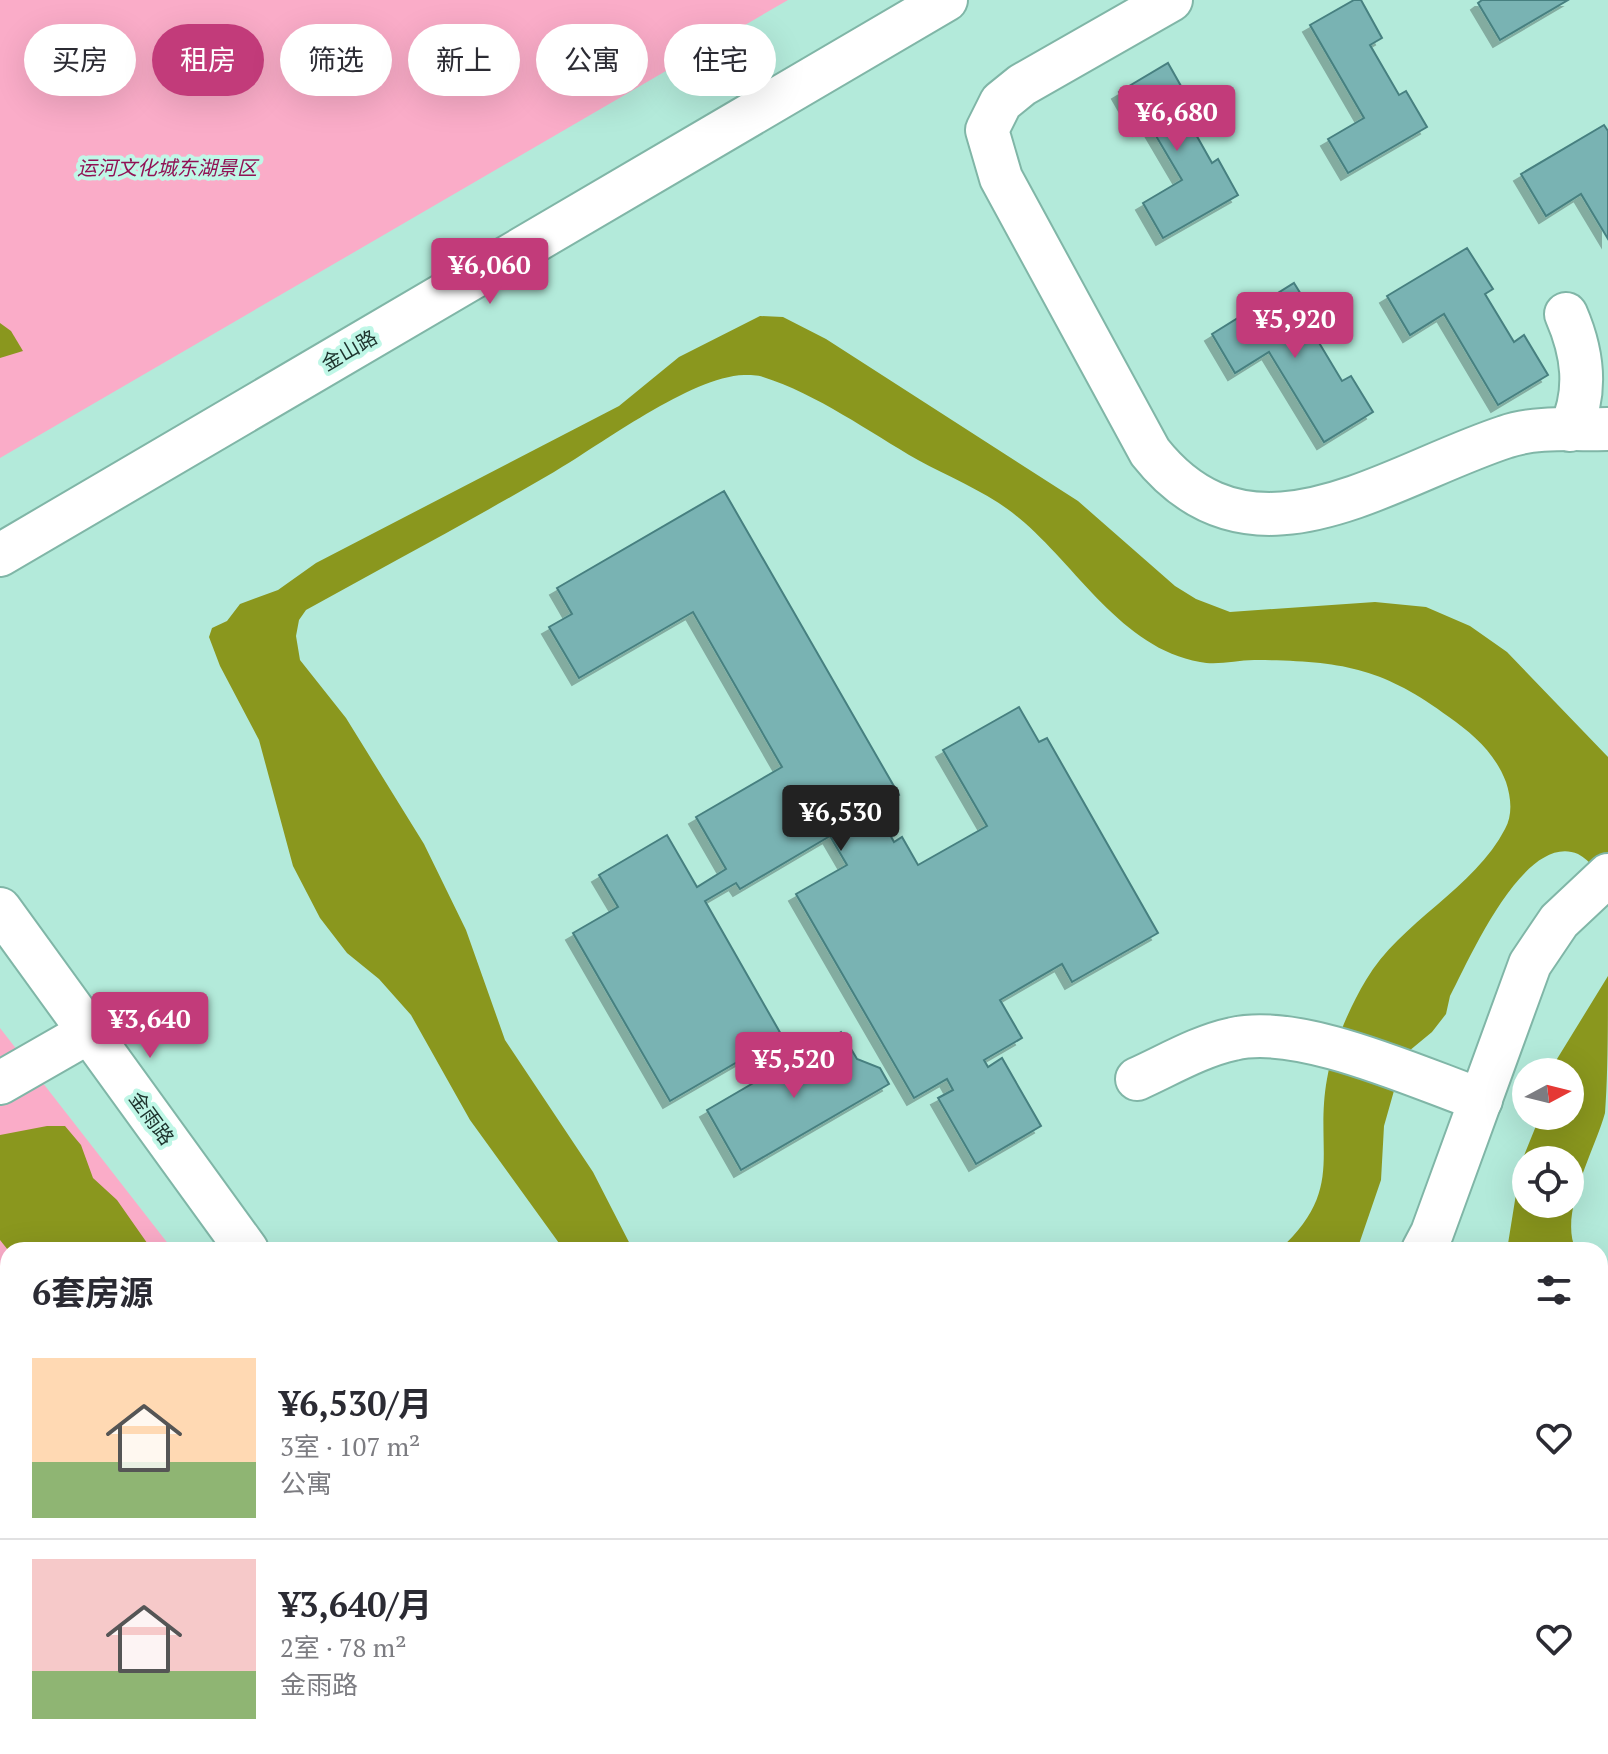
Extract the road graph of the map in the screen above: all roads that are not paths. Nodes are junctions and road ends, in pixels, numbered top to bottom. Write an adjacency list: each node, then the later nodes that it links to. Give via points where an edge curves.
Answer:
1 (946, 0): 5 (street, 金山路)
2 (1171, 0): 4 (street, via 1022,85 1001,102 987,130 1001,178 1150,452 1169,477 1190,494 1230,511 1287,514 1375,489 1508,435)
3 (1566, 314): 4 (street, via 1576,335 1582,373 1579,410)
4 (1589, 430)
5 (0, 555)
6 (1595, 886): 11 (street, via 1559,921 1530,964)
7 (0, 909): 8 (street, 金雨路)
8 (89, 1032): 10 (street); 12 (street, 金雨路)
9 (1137, 1079): 11 (street, via 1232,1039 1256,1035 1322,1045)
10 (0, 1083)
11 (1481, 1100): 13 (street)
12 (241, 1242)
13 (1427, 1242)

